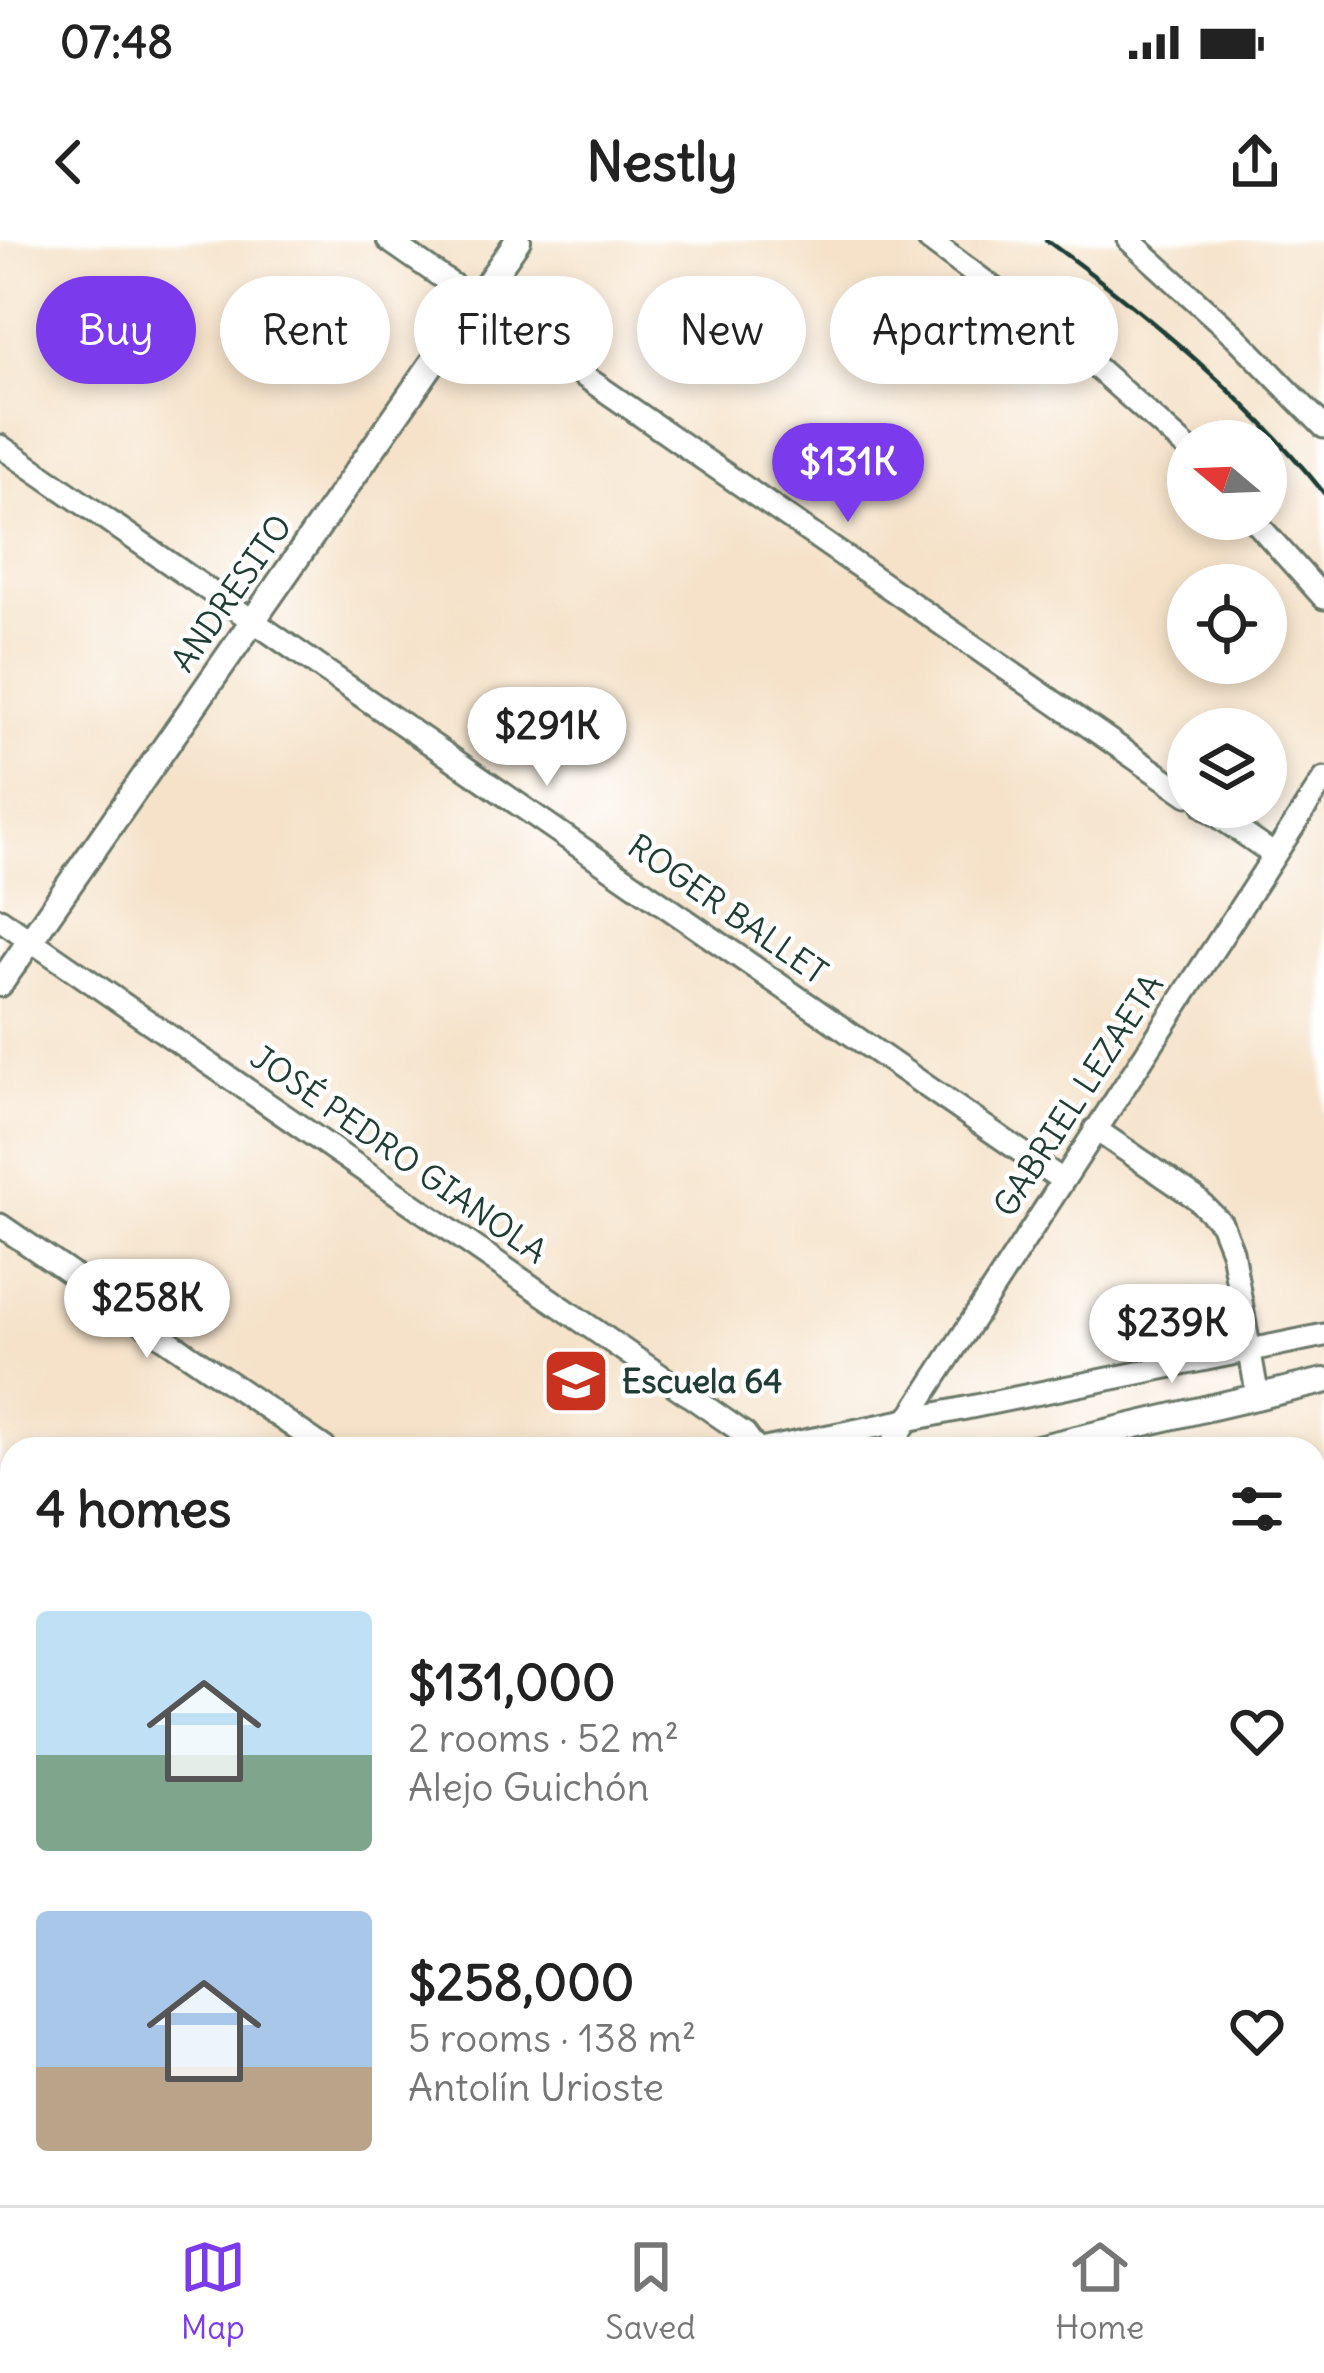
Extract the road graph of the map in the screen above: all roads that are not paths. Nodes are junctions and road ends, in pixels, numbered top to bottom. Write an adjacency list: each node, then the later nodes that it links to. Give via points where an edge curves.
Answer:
1 (388, 240): 5 (street)
2 (518, 240): 6 (street, ANDRESITO)
3 (929, 240): 10 (street, via 1078,351)
4 (1138, 243): 9 (street)
5 (439, 276)
6 (493, 276)
7 (417, 384): 14 (street, ANDRESITO)
8 (595, 384): 16 (street)
9 (1324, 427)
10 (1167, 430)
11 (0, 446): 14 (street, ROGER BALLET)
12 (1272, 540): 13 (street)
13 (1324, 598)
14 (252, 620): 20 (street, ANDRESITO); 23 (street, ROGER BALLET)
15 (1324, 779): 18 (street, GABRIEL LEZAETA)
16 (1167, 780)
17 (1235, 828): 18 (street)
18 (1273, 854): 22 (street, GABRIEL LEZAETA)
19 (0, 919): 20 (street, JOSÉ PEDRO GIANOLA)
20 (31, 940): 21 (street, ANDRESITO); 31 (street, JOSÉ PEDRO GIANOLA)
21 (0, 983)
22 (1095, 1129): 23 (street, GABRIEL LEZAETA); 26 (street, via 1222,1223)
23 (1062, 1180): 29 (street, GABRIEL LEZAETA)
24 (0, 1225): 30 (street)
25 (1324, 1335): 26 (street)
26 (1249, 1352): 28 (street); 29 (street)
27 (1324, 1381): 28 (street)
28 (1258, 1397): 34 (street)
29 (907, 1418): 32 (street); 33 (street, GABRIEL LEZAETA)
30 (309, 1437)
31 (747, 1437)
32 (820, 1437)
33 (897, 1437)
34 (1106, 1437)

